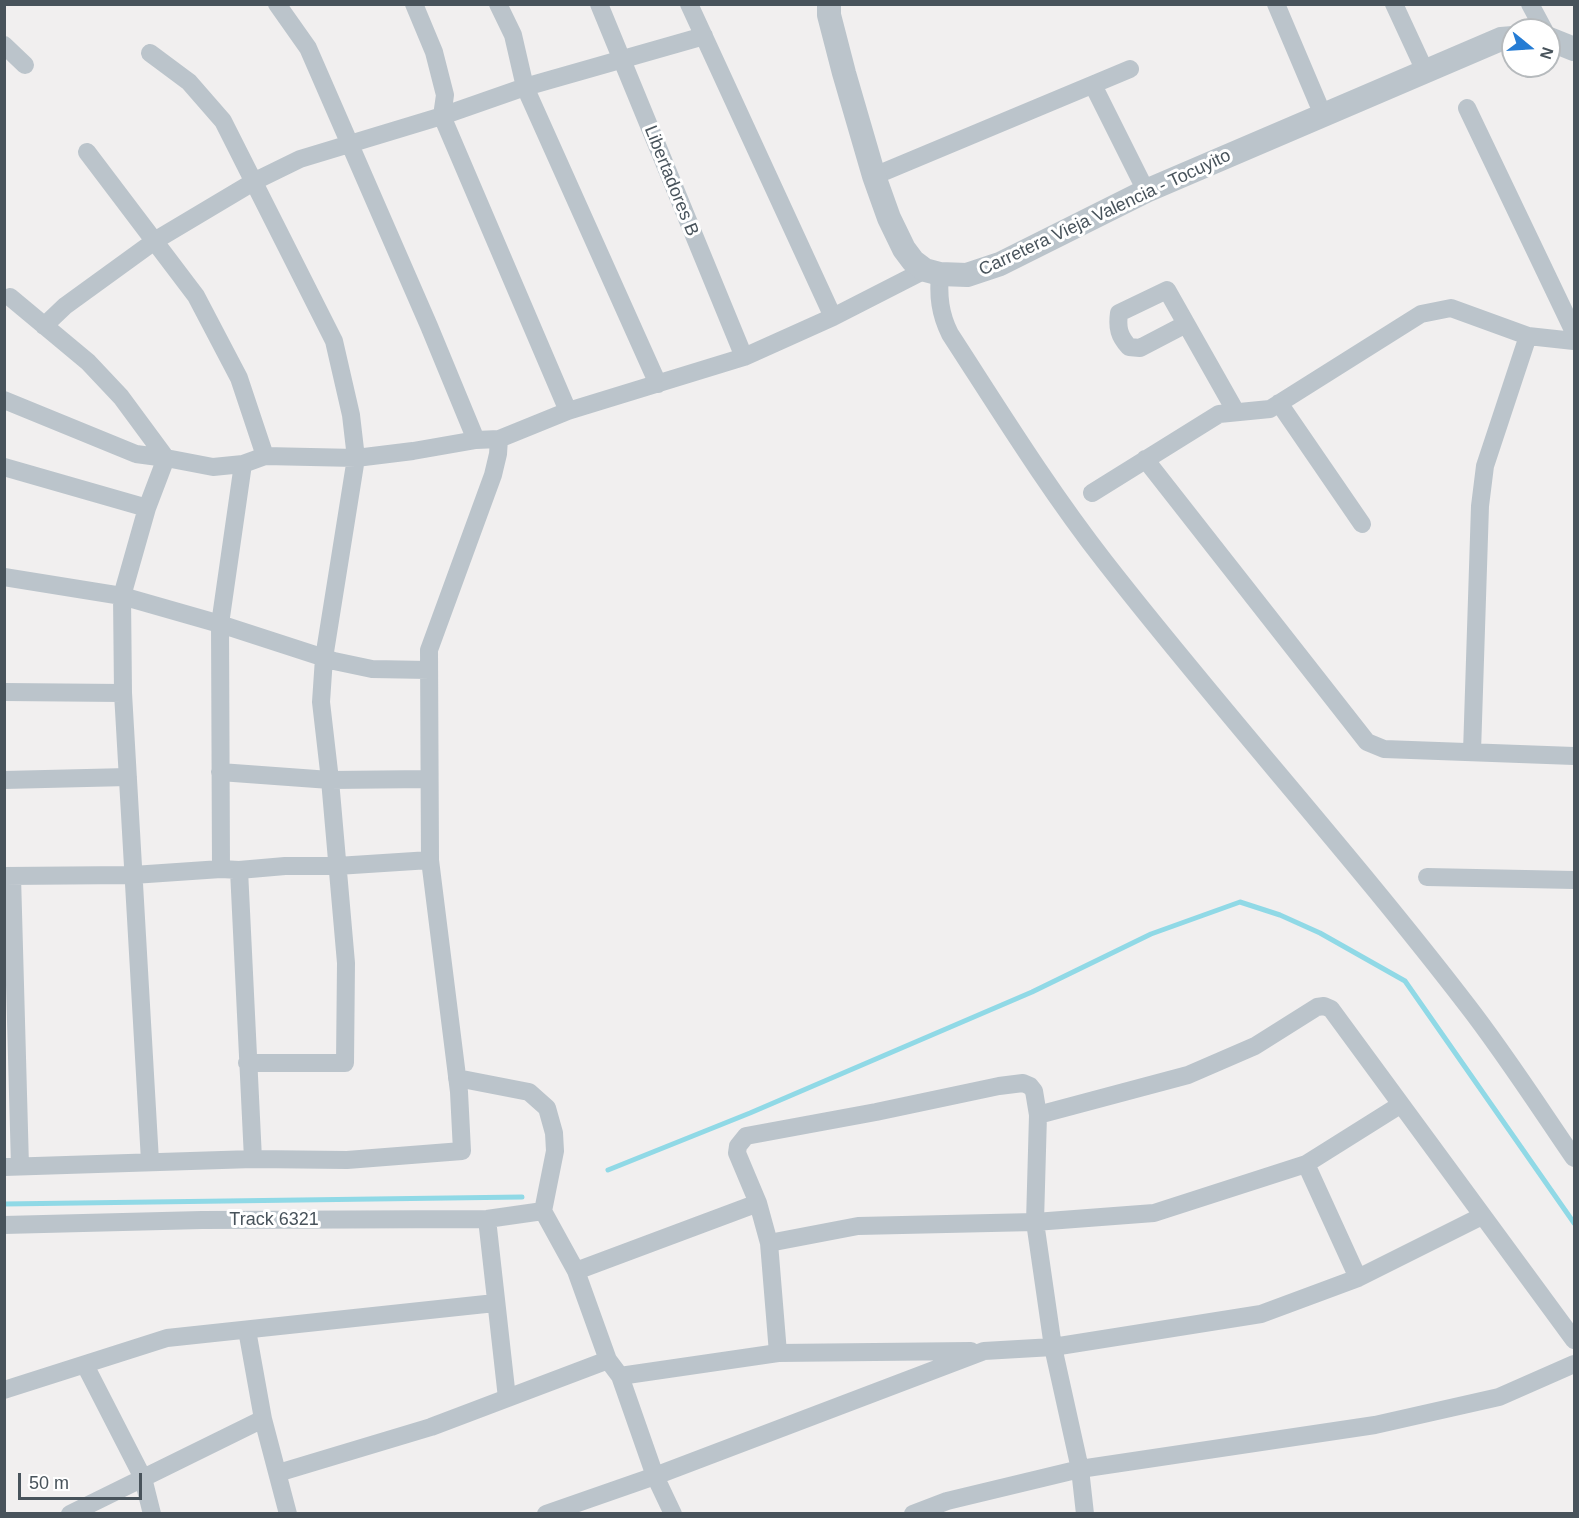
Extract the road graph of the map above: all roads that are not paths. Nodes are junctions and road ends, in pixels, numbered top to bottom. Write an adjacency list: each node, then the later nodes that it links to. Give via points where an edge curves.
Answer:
1 (277, 4): 24 (street, via 308,48)
2 (414, 4): 23 (street, via 434,52 445,95)
3 (498, 4): 20 (street, via 513,35)
4 (598, 4): 15 (street, Libertadores B)
5 (689, 4): 11 (street)
6 (829, 4): 26 (street)
7 (1276, 4): 22 (street)
8 (1394, 4): 18 (street)
9 (1530, 4): 10 (street)
10 (1538, 18)
11 (704, 36): 15 (street); 32 (street)
12 (1501, 39): 18 (street, Carretera Vieja Valencia - Tocuyito)
13 (4, 45): 16 (street)
14 (150, 53): 27 (street, via 189,82 223,121)
15 (621, 60): 20 (street); 38 (street, Libertadores B)
16 (25, 66)
17 (1130, 69): 19 (street)
18 (1425, 71): 22 (street, Carretera Vieja Valencia - Tocuyito)
19 (1093, 85): 26 (street); 28 (street)
20 (525, 87): 23 (street); 39 (street)
21 (1467, 108): 35 (street)
22 (1323, 115): 28 (street, Carretera Vieja Valencia - Tocuyito)
23 (442, 116): 24 (street); 42 (street)
24 (349, 145): 27 (street, via 300,159); 45 (street)
25 (87, 152): 29 (street)
26 (874, 176): 30 (street, via 904,249 913,261)
27 (255, 181): 29 (street); 48 (street, via 334,341 351,415)
28 (1146, 191): 30 (street, Carretera Vieja Valencia - Tocuyito, via 1000,264 967,275)
29 (156, 240): 34 (street, via 65,306); 46 (street, via 196,296 239,378)
30 (932, 272): 32 (street); 80 (street, via 950,334 1050,488 1176,651 1468,1006)
31 (10, 297): 34 (street)
32 (833, 317): 38 (street)
33 (1186, 324): 43 (street)
34 (44, 326): 47 (street, via 88,362 121,397)
35 (1575, 332)
36 (1528, 336): 37 (street); 41 (street, via 1451,308 1421,314); 62 (street, via 1485,466 1480,506)
37 (1575, 341)
38 (744, 357): 39 (street)
39 (658, 384): 42 (street)
40 (4, 400): 47 (street, via 136,454)
41 (1279, 403): 43 (street, via 1270,408); 54 (street)
42 (568, 411): 44 (street)
43 (1236, 412): 49 (street, via 1219,414)
44 (499, 439): 45 (street); 59 (street, via 494,475 429,650)
45 (476, 440): 48 (street)
46 (265, 456): 48 (street); 50 (street)
47 (166, 458): 50 (street, via 213,467); 53 (street)
48 (356, 458): 58 (street)
49 (1145, 459): 52 (street); 62 (street, via 1367,742 1384,749)
50 (243, 464): 57 (street)
51 (4, 467): 53 (street)
52 (1092, 493)
53 (147, 508): 56 (street)
54 (1362, 524)
55 (4, 577): 56 (street)
56 (123, 596): 57 (street); 61 (street)
57 (220, 624): 58 (street); 64 (street)
58 (324, 658): 59 (street, via 372,669); 68 (street, via 321,702)
59 (429, 670): 66 (street)
60 (4, 692): 61 (street)
61 (123, 693): 65 (street)
62 (1472, 752): 63 (street)
63 (1575, 756)
64 (220, 772): 68 (street); 71 (street)
65 (128, 777): 67 (street); 72 (street)
66 (429, 779): 68 (street); 69 (street)
67 (4, 780)
68 (330, 780): 70 (street)
69 (430, 860): 70 (street); 77 (street)
70 (337, 866): 71 (street); 76 (street, via 346,963 345,1063)
71 (230, 869): 72 (street); 76 (street)
72 (133, 875): 73 (street); 82 (street)
73 (8, 876): 84 (street)
74 (1428, 877): 75 (street)
75 (1575, 880)
76 (247, 1063): 81 (street)
77 (457, 1078): 81 (street, via 462,1151 347,1160); 86 (street, via 529,1092 548,1108 555,1151)
78 (1400, 1105): 79 (street, via 1324,1006 1255,1046 1188,1075); 83 (street); 87 (street)
79 (1038, 1115): 85 (street, via 1034,1091 1023,1083 746,1136 737,1153); 89 (street)
80 (1575, 1158)
81 (253, 1159): 82 (street)
82 (150, 1161): 84 (street)
83 (1306, 1164): 89 (street, via 1154,1213); 93 (street)
84 (12, 1167)
85 (758, 1203): 91 (street); 92 (street)
86 (543, 1211): 88 (street, Track 6321); 92 (street)
87 (1482, 1216): 93 (street); 96 (street)
88 (487, 1219): 90 (street, Track 6321); 94 (street)
89 (1035, 1222): 91 (street, via 858,1226); 97 (street)
90 (4, 1225)
91 (769, 1243): 99 (street)
92 (576, 1271): 100 (street)
93 (1358, 1278): 97 (street, via 1262,1314)
94 (495, 1303): 95 (street); 105 (street)
95 (247, 1330): 102 (street, via 167,1338); 106 (street)
96 (1575, 1340)
97 (1053, 1347): 98 (street); 107 (street)
98 (984, 1351): 99 (street); 109 (street)
99 (778, 1353): 103 (street)
100 (608, 1360): 103 (street); 105 (street)
101 (1575, 1364): 107 (street, via 1499,1397 1375,1425)
102 (85, 1365): 104 (street); 110 (street)
103 (620, 1376): 109 (street)
104 (4, 1390)
105 (507, 1398): 108 (street)
106 (263, 1419): 108 (street); 110 (street)
107 (1080, 1468): 116 (street); 117 (street)
108 (278, 1473): 113 (street)
109 (655, 1476): 114 (street); 115 (street)
110 (143, 1478): 111 (street); 112 (street)
111 (70, 1514)
112 (152, 1514)
113 (288, 1514)
114 (546, 1514)
115 (673, 1514)
116 (912, 1514)
117 (1085, 1514)

